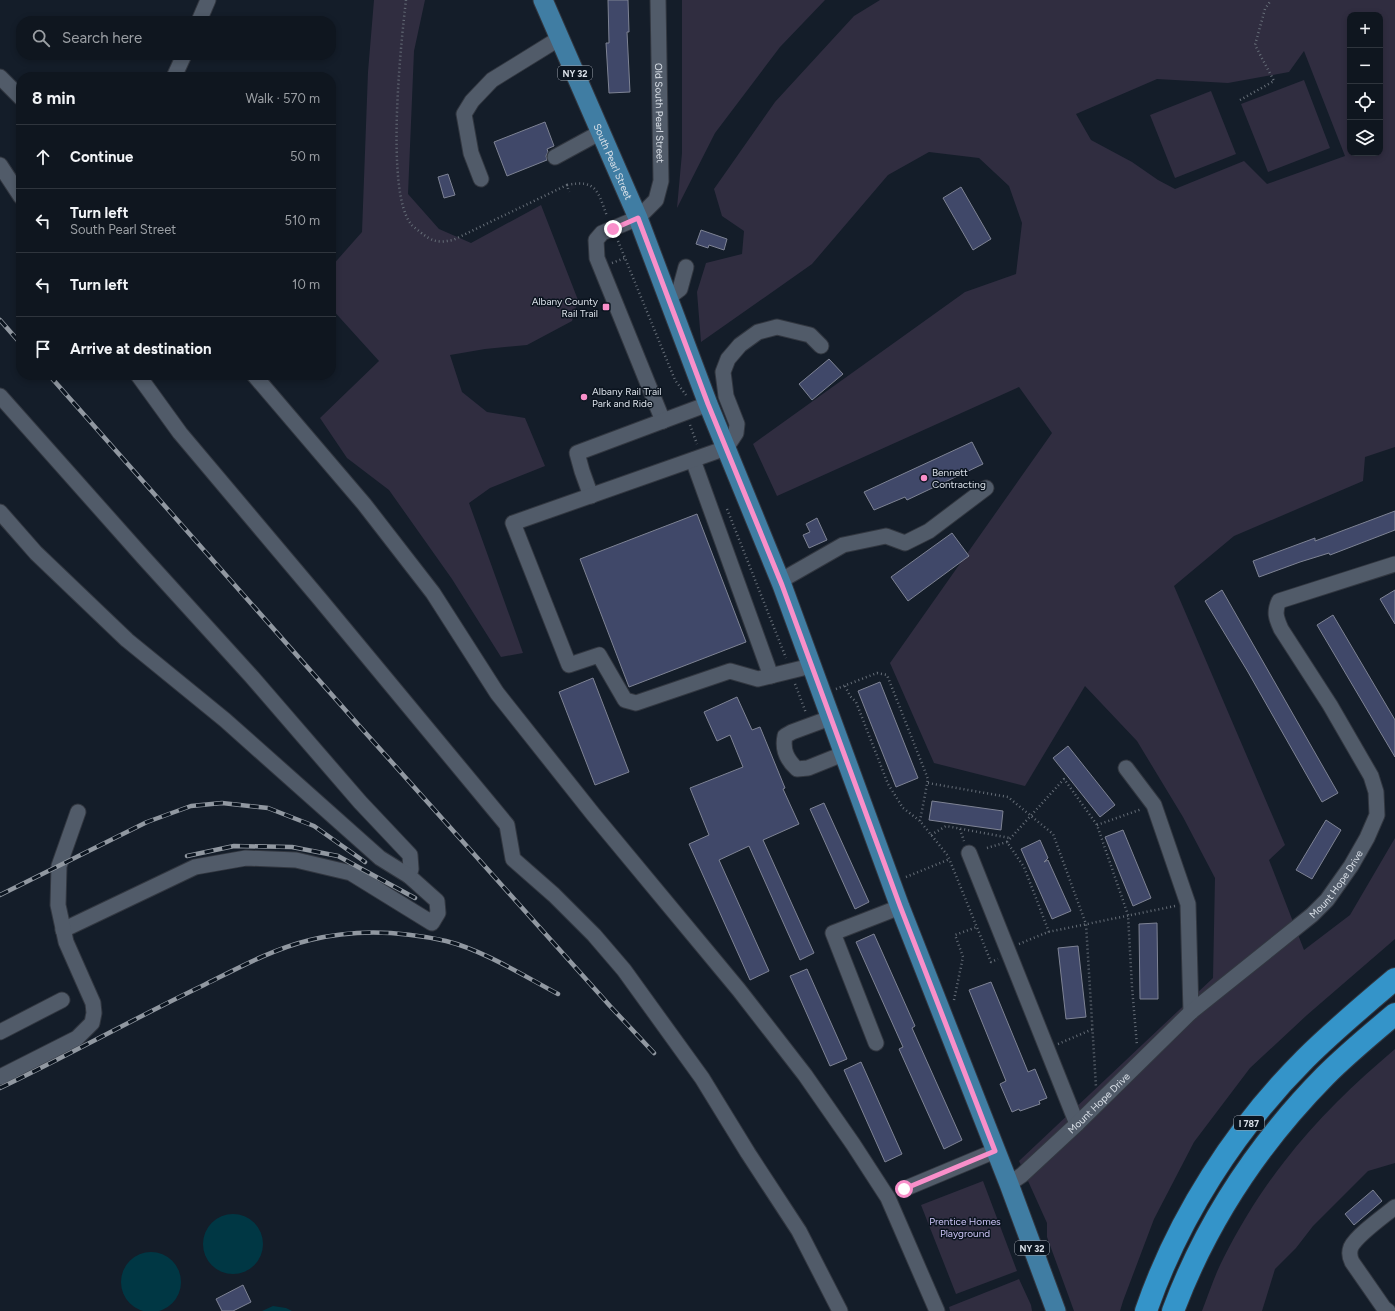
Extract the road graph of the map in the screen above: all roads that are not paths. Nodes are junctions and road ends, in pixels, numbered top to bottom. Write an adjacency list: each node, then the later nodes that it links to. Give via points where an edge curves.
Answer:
1 (208, 0): 4 (street)
2 (543, 0): 5 (main road, South Pearl Street / NY 32)
3 (658, 0): 15 (street, Old South Pearl Street, via 661,181 656,200)
4 (201, 16)
5 (560, 38): 10 (main road, South Pearl Street / NY 32); 13 (street, via 492,80 472,101 464,114 471,153)
6 (182, 60): 7 (street)
7 (176, 72)
8 (0, 77): 9 (street)
9 (16, 93)
10 (601, 132): 11 (street); 15 (main road, South Pearl Street / NY 32)
11 (555, 157)
12 (0, 165): 14 (street)
13 (481, 179)
14 (16, 189)
15 (638, 218): 17 (main road, South Pearl Street / NY 32); 23 (street, via 608,231 596,240 597,258)
16 (686, 267): 17 (street, via 680,289)
17 (668, 298): 22 (main road, South Pearl Street / NY 32)
18 (821, 346): 24 (street, via 810,335 778,327 758,332 740,345 728,359 722,372 726,396 737,424 736,433)
19 (142, 380): 54 (street, via 180,433 507,826 513,859 594,935 624,970 702,1078 799,1231)
20 (258, 380): 55 (street, via 364,504 433,593 497,693 805,1074 888,1198)
21 (0, 396): 38 (street, via 410,855)
22 (708, 404): 23 (street); 24 (main road, South Pearl Street / NY 32)
23 (663, 421): 27 (street, via 577,453)
24 (726, 448): 25 (street); 30 (main road, South Pearl Street / NY 32)
25 (693, 460): 27 (street); 32 (street)
26 (986, 488): 30 (street, via 929,531 905,543 886,536 843,545)
27 (591, 496): 32 (street, via 513,523 569,665 599,655 624,700 636,702 730,671)
28 (0, 512): 38 (street, via 36,553 127,640 225,720 380,858)
29 (1395, 564): 43 (street, Mount Hope Drive, via 1279,601 1276,618 1281,629 1330,705 1371,776 1376,792 1377,815 1368,838 1327,900)
30 (780, 581): 31 (main road, South Pearl Street / NY 32)
31 (811, 666): 32 (street); 33 (main road, South Pearl Street / NY 32)
32 (764, 677)
33 (830, 718): 34 (main road, South Pearl Street / NY 32); 34 (street, via 785,736 783,745 789,762 797,769 808,768)
34 (838, 756): 39 (main road, South Pearl Street / NY 32)
35 (1126, 768): 43 (street, via 1154,805 1188,904)
36 (78, 812): 40 (street, via 59,866 58,905)
37 (968, 854): 48 (street)
38 (409, 876): 40 (street, via 437,901 438,914 432,923 351,873 296,860 246,858 195,867)
39 (900, 906): 46 (street, via 833,932); 49 (main road, South Pearl Street / NY 32)
40 (63, 930): 47 (street, via 93,1003 92,1023 77,1038)
41 (1395, 979): 53 (highway, I 787, via 1308,1056 1255,1115 1234,1144 1179,1234)
42 (62, 1000): 45 (street)
43 (1192, 1012): 48 (street, Mount Hope Drive)
44 (1395, 1014): 57 (highway, I 787, via 1325,1076 1256,1156 1202,1246)
45 (0, 1032)
46 (876, 1043)
47 (0, 1077)
48 (1077, 1124): 50 (street, Mount Hope Drive)
49 (995, 1151): 50 (main road, South Pearl Street / NY 32); 51 (street)
50 (1009, 1184): 56 (main road, South Pearl Street / NY 32)
51 (904, 1189)
52 (1395, 1207): 58 (street, via 1359,1237 1351,1248 1350,1256)
53 (1148, 1307)
54 (840, 1311)
55 (937, 1311)
56 (1056, 1311)
57 (1173, 1311)
58 (1388, 1311)

